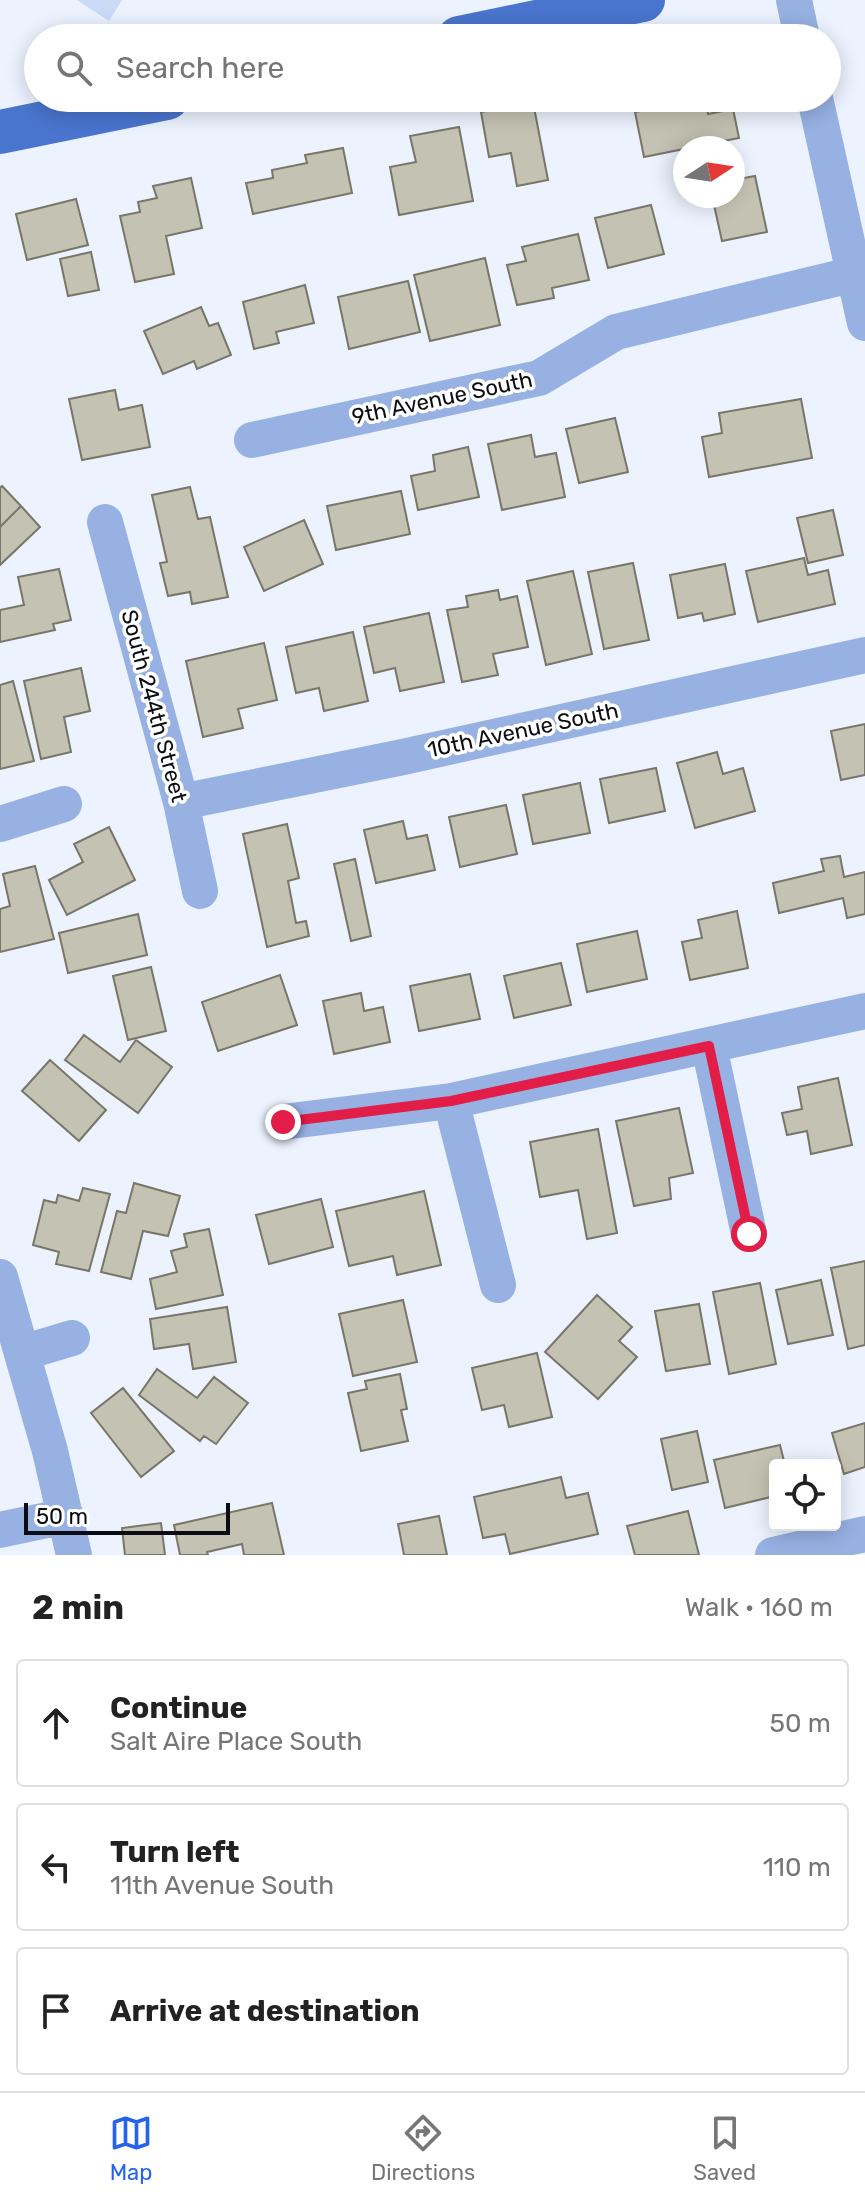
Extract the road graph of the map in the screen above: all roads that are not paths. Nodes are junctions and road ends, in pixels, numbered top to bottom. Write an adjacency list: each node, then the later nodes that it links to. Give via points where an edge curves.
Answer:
1 (643, 0): 3 (main road)
2 (794, 0): 4 (street)
3 (527, 24)
4 (799, 24)
5 (98, 112): 7 (main road)
6 (818, 112): 8 (street)
7 (0, 132)
8 (855, 274): 9 (street); 10 (street, 9th Avenue South, via 616,332 539,378)
9 (865, 323)
10 (252, 440)
11 (105, 522): 13 (street, South 244th Street)
12 (865, 655): 13 (street, 10th Avenue South)
13 (181, 802): 16 (street, South 244th Street)
14 (64, 804): 15 (street)
15 (0, 824)
16 (200, 891)
17 (865, 1011): 18 (street)
18 (709, 1046): 19 (street); 21 (street)
19 (451, 1101): 20 (street); 23 (street)
20 (283, 1122)
21 (749, 1234)
22 (0, 1277): 25 (street)
23 (498, 1285)
24 (72, 1338): 25 (street)
25 (22, 1353): 26 (street)
26 (66, 1516): 27 (street); 29 (street)
27 (0, 1530)
28 (865, 1534): 30 (street)
29 (74, 1555)
30 (773, 1555)

